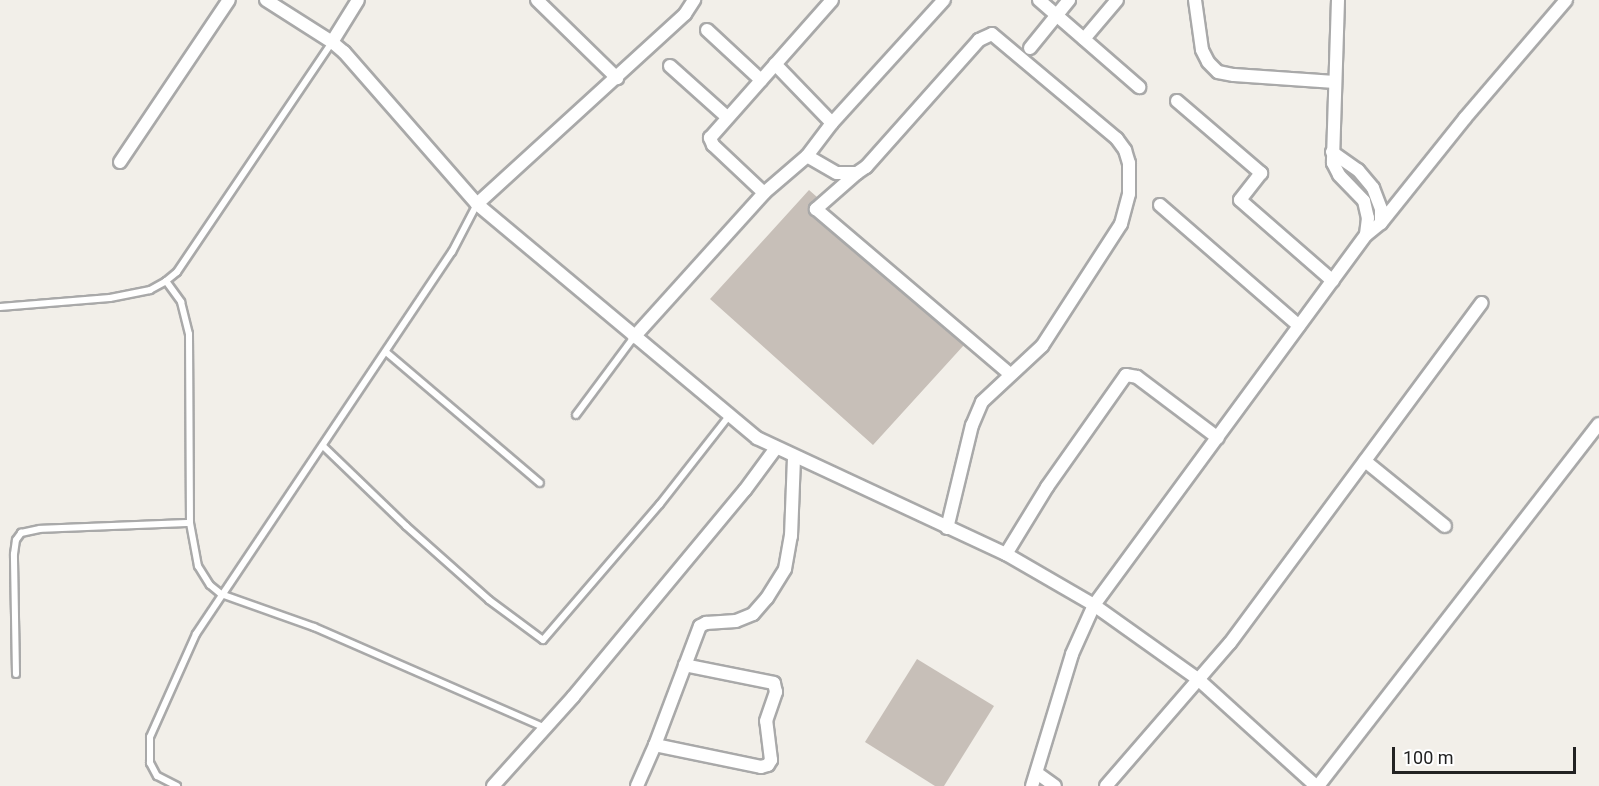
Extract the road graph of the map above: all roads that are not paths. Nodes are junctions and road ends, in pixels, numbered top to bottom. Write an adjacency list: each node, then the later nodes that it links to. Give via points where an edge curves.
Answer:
1 (229, 0): 30 (street)
2 (266, 0): 17 (street)
3 (358, 0): 17 (street)
4 (537, 0): 21 (street)
5 (694, 0): 21 (street, via 685,14)
6 (832, 0): 19 (street)
7 (944, 0): 27 (street)
8 (1039, 0): 14 (street)
9 (1069, 0): 14 (street)
10 (1117, 0): 16 (street)
11 (1195, 0): 23 (street, via 1202,50 1218,72)
12 (1338, 0): 23 (street)
13 (1566, 0): 35 (street)
14 (1056, 15): 16 (street); 18 (street)
15 (706, 30): 22 (street)
16 (1084, 39): 24 (street)
17 (332, 42): 33 (street); 37 (lane, via 177,272)
18 (1030, 48)
19 (776, 64): 22 (street); 27 (street)
20 (669, 66): 26 (street)
21 (617, 78): 33 (street)
22 (761, 80): 26 (street)
23 (1335, 82): 28 (street)
24 (1139, 87)
25 (1177, 101): 38 (street, via 1261,173 1240,200)
26 (727, 117): 32 (street, via 710,138)
27 (832, 123): 29 (street)
28 (1332, 152): 35 (street, via 1366,178 1379,199); 36 (street, via 1339,175 1364,201)
29 (807, 156): 31 (street, via 837,173); 32 (street)
30 (120, 162)
31 (858, 173): 44 (street, via 816,209); 44 (street, via 979,40 992,34 1125,150 1130,163 1129,185 1121,224 1051,334 1031,358)
32 (764, 193): 42 (street)
33 (477, 204): 42 (street); 43 (lane, via 452,252)
34 (1160, 205): 41 (street)
35 (1381, 223): 36 (street)
36 (1366, 235): 38 (street)
37 (166, 281): 40 (lane, via 150,290 110,298); 54 (lane, via 181,302 189,334)
38 (1333, 281): 41 (street)
39 (1482, 303): 52 (street)
40 (0, 307)
41 (1299, 326): 48 (street)
42 (634, 337): 45 (lane); 46 (street)
43 (386, 352): 49 (lane); 53 (lane)
44 (1010, 374): 56 (street, via 982,402 976,414)
45 (576, 415)
46 (729, 416): 49 (lane, via 660,504 543,640 489,600); 50 (street)
47 (1599, 424): 72 (street)
48 (1218, 438): 57 (street, via 1137,377 1126,375); 59 (street)
49 (323, 446): 58 (lane)
50 (776, 448): 51 (street); 63 (street)
51 (795, 457): 56 (street); 60 (street, via 791,536 784,569 753,614 736,621 700,626)
52 (1365, 461): 55 (street); 62 (street, via 1230,643)
53 (540, 483)
54 (190, 524): 58 (lane, via 198,566); 61 (lane, via 21,533 14,554)
55 (1445, 526)
56 (947, 528): 57 (street)
57 (1002, 553): 59 (street)
58 (221, 594): 63 (lane, via 314,627); 66 (lane, via 196,634 150,737 150,763 157,776)
59 (1094, 605): 62 (street); 65 (street, via 1072,654)
60 (685, 665): 64 (street); 64 (street, via 774,683 776,692 766,722 771,760 761,767)
61 (16, 674)
62 (1198, 680): 71 (street); 72 (street)
63 (545, 728): 67 (street)
64 (655, 745): 68 (street)
65 (1037, 773): 69 (street); 70 (street)
66 (177, 786)
67 (493, 786)
68 (637, 786)
69 (1032, 786)
70 (1055, 786)
71 (1106, 786)
72 (1317, 786)

